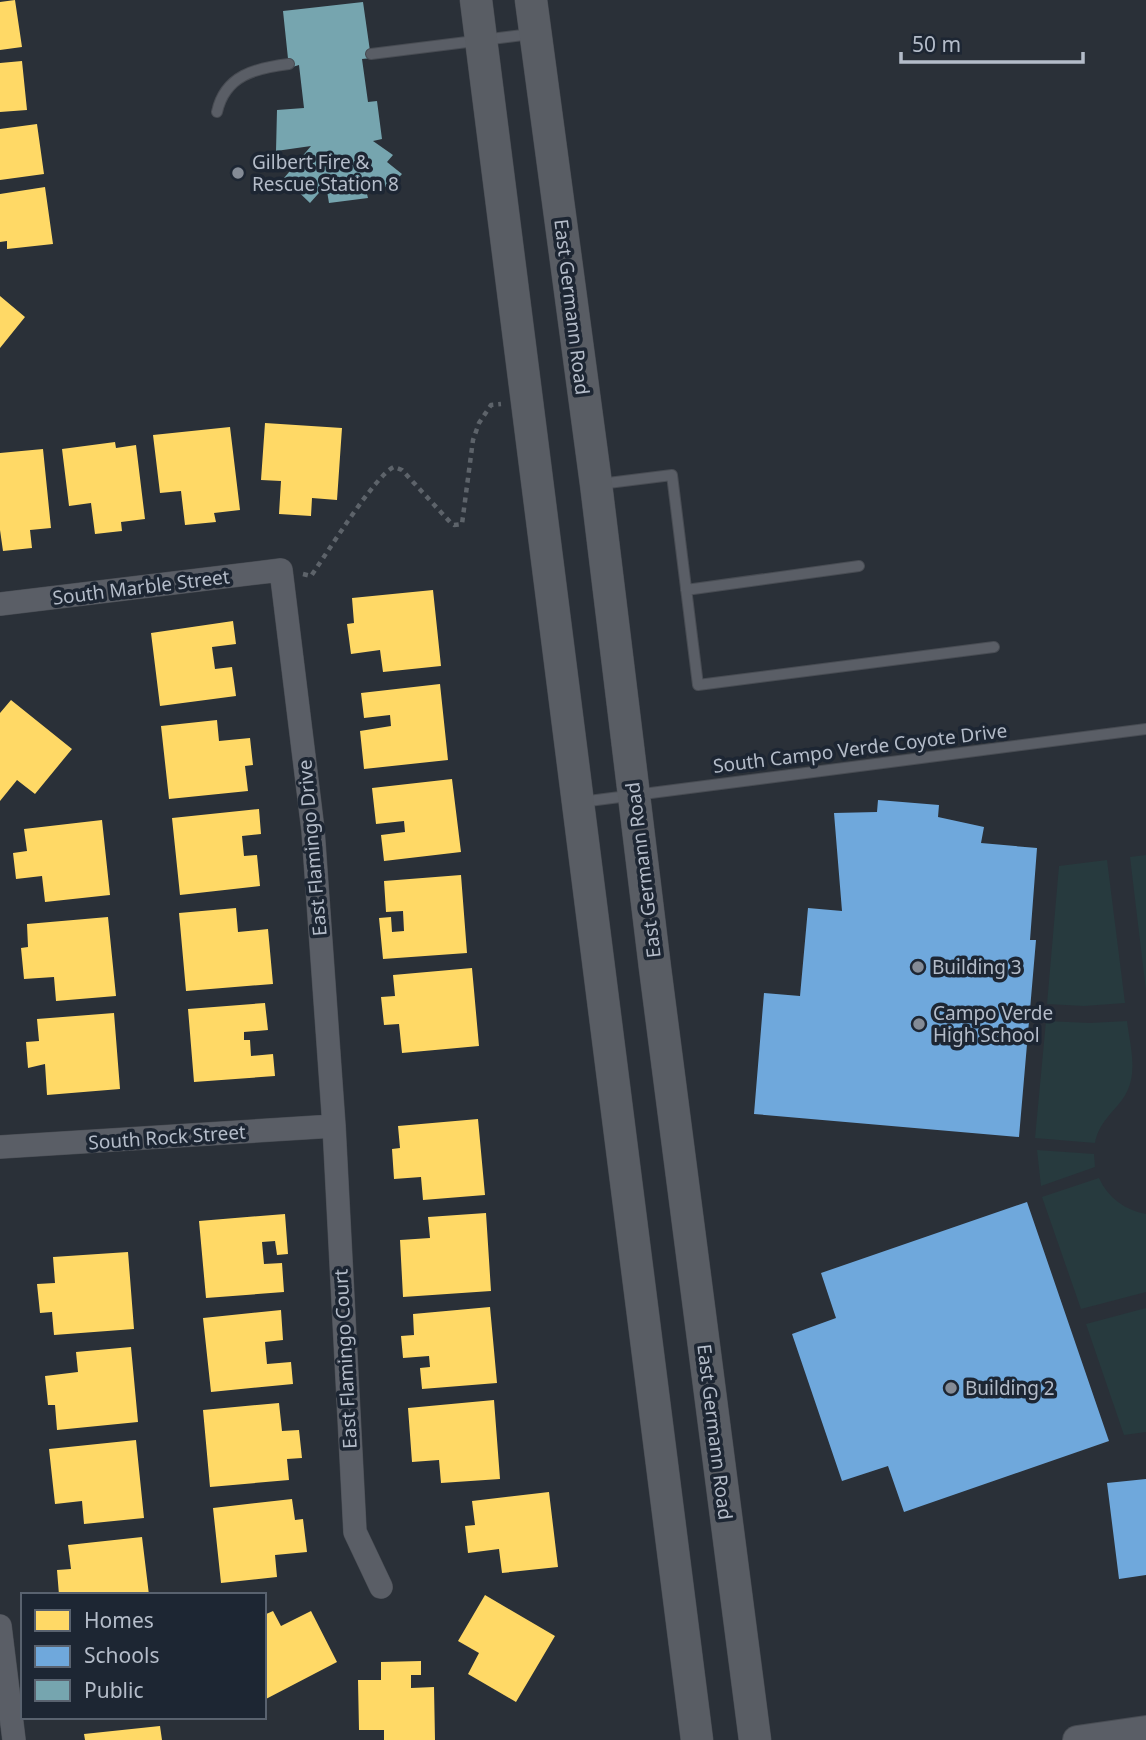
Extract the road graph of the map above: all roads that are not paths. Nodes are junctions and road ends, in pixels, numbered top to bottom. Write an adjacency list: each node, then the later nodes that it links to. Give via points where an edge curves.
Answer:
1 (476, 0): 4 (main road)
2 (531, 0): 3 (main road, East Germann Road)
3 (535, 34): 4 (lane); 8 (main road, East Germann Road)
4 (482, 41): 5 (lane); 16 (main road)
5 (371, 54)
6 (289, 64): 7 (lane, via 260,68 240,78 221,96)
7 (217, 112)
8 (596, 484): 11 (lane, via 672,475); 15 (main road, East Germann Road)
9 (859, 566): 11 (lane)
10 (281, 570): 12 (street, South Marble Street); 17 (street, East Flamingo Drive, via 313,830)
11 (686, 590): 13 (lane, via 698,685)
12 (0, 604)
13 (994, 647)
14 (1146, 729): 15 (lane, South Campo Verde Coyote Drive)
15 (634, 795): 16 (lane, South Campo Verde Coyote Drive); 24 (main road, East Germann Road)
16 (578, 802): 23 (main road)
17 (334, 1126): 18 (street, South Rock Street); 19 (street, East Flamingo Court, via 355,1532)
18 (0, 1147)
19 (381, 1587)
20 (0, 1626): 22 (street)
21 (1146, 1730): 25 (street)
22 (14, 1740)
23 (697, 1740)
24 (755, 1740)
25 (1077, 1740)

